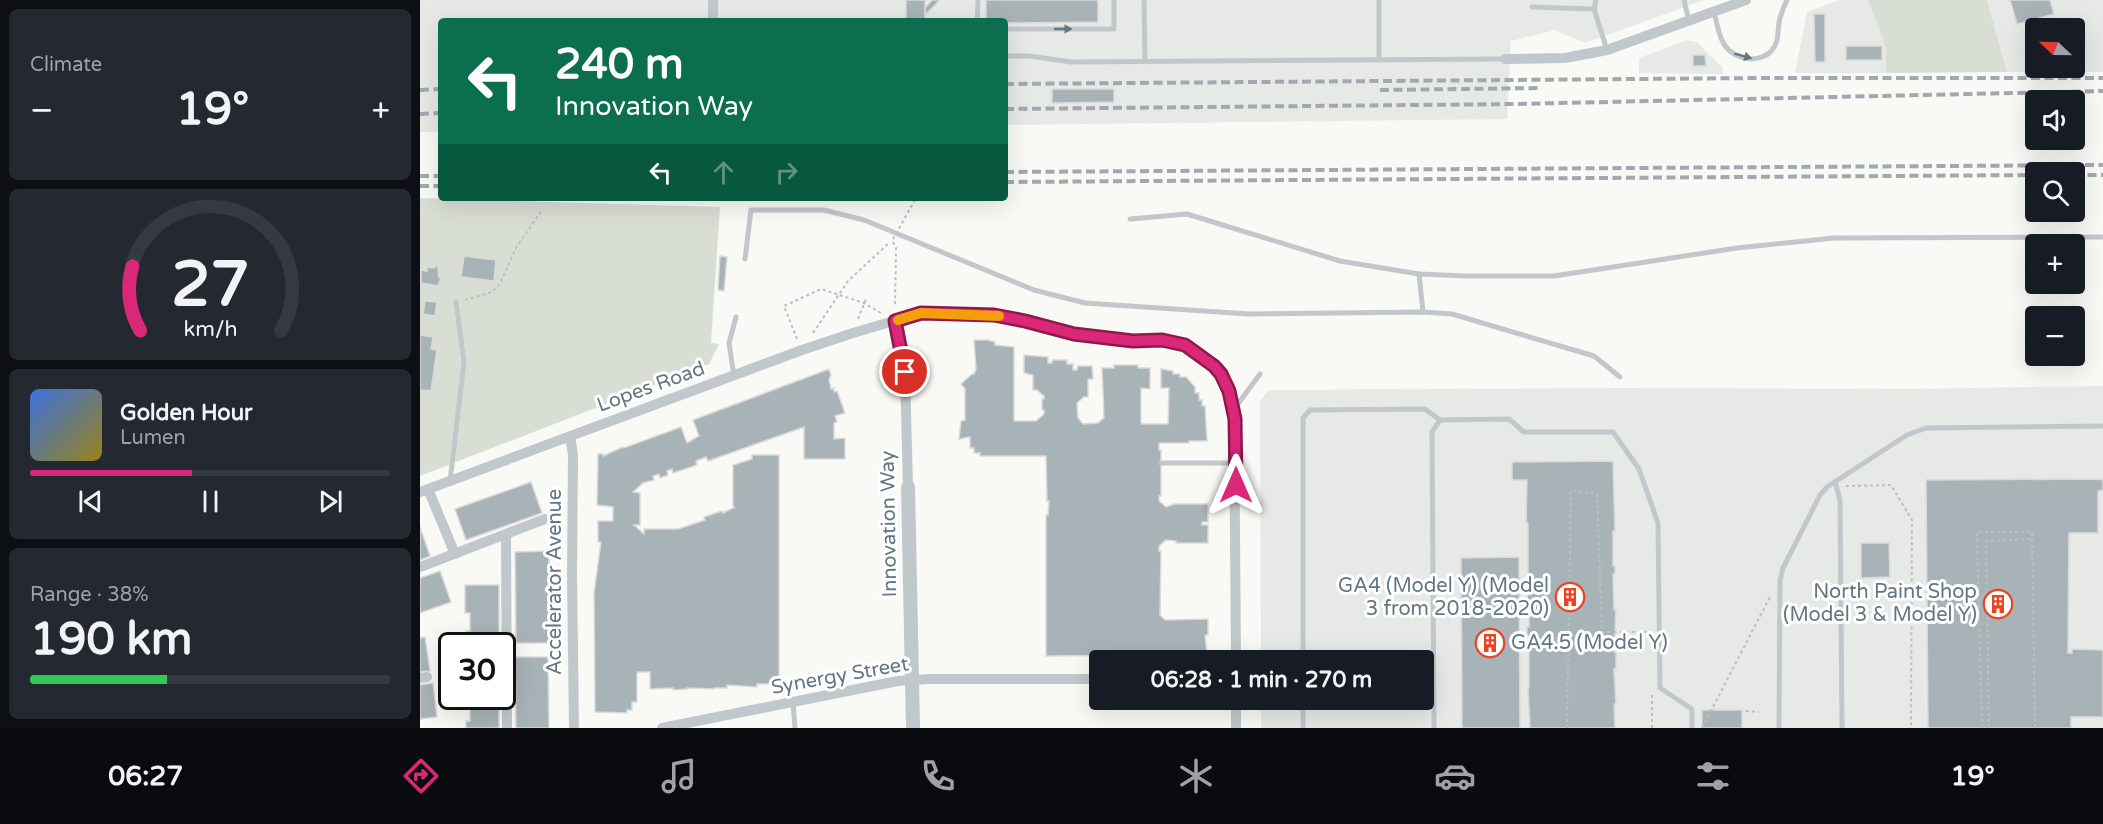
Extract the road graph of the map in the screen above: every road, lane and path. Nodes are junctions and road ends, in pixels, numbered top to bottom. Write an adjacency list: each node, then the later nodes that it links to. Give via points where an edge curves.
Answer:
1 (713, 0): 13 (street)
2 (978, 0): 14 (lane)
3 (1114, 0): 16 (lane, one-way to 3, via 1114,29)
4 (1144, 0): 21 (lane)
5 (1379, 0): 20 (lane)
6 (1596, 0): 11 (lane)
7 (1684, 0): 15 (lane)
8 (1746, 0): 12 (street)
9 (1787, 0): 12 (lane, one-way to 9, via 1719,35 1728,50 1739,58 1757,59 1772,50)
10 (1532, 7): 11 (lane)
11 (1594, 9): 17 (lane)
12 (1714, 11): 15 (street)
13 (713, 18)
14 (977, 18)
15 (1689, 21): 17 (street)
16 (1008, 29)
17 (1607, 51): 19 (street, via 1565,58)
18 (1008, 56): 21 (lane, via 1071,62)
19 (1505, 59): 20 (lane)
20 (1379, 60): 21 (lane)
21 (1145, 62)
22 (914, 201): 26 (path, bridge)
23 (541, 211): 31 (path, via 516,248 500,284 492,292)
24 (1130, 219): 28 (lane, via 1186,213 1340,261)
25 (2103, 237): 28 (lane, via 1834,238 1737,248 1554,276)
26 (893, 239): 29 (path, via 848,281); 34 (path)
27 (745, 259): 32 (lane, via 751,210 824,210 864,220 1034,290 1085,303 1249,314)
28 (1419, 274): 32 (lane)
29 (839, 295): 30 (path); 36 (path); 36 (path, via 821,289 784,306)
30 (865, 301): 34 (path); 35 (path)
31 (456, 302): 46 (lane, via 464,362)
32 (1423, 312): 39 (lane, via 1466,317 1594,356)
33 (736, 317): 38 (lane, via 729,343)
34 (895, 321): 35 (street, Lopes Road); 40 (street, Lopes Road, via 921,313 994,315 1074,334 1185,345 1221,374); 48 (street, Innovation Way, via 905,372)
35 (853, 333): 36 (street, Lopes Road)
36 (802, 350): 38 (street, Lopes Road)
37 (1260, 374): 40 (lane)
38 (734, 375): 43 (street, Lopes Road)
39 (1620, 377)
40 (1234, 410): 45 (street, Lopes Road)
41 (1440, 420): 57 (lane, via 1425,409 1310,410 1303,418); 73 (lane, via 1432,432); 76 (lane, via 1509,419 1524,432 1613,432 1639,469 1658,524 1660,688 1692,709)
42 (2103, 426): 47 (lane, via 1926,428 1907,435)
43 (570, 436): 46 (street, Lopes Road); 67 (street, Accelerator Avenue)
44 (1161, 463): 45 (lane)
45 (1236, 463): 56 (street, Lopes Road)
46 (450, 481): 49 (street, Lopes Road)
47 (1836, 482): 77 (lane, via 1820,495 1783,568); 78 (lane, via 1840,500)
48 (908, 487): 59 (street, Innovation Way)
49 (424, 490): 53 (street)
50 (545, 519): 51 (street)
51 (506, 535): 53 (street); 66 (street)
52 (2032, 538): 79 (path, via 2032,532 1977,532); 80 (path, via 1986,541); 81 (path)
53 (455, 554): 54 (street)
54 (420, 567)
55 (1653, 632): 74 (path, via 1602,632 1597,494 1571,490)
56 (1236, 650)
57 (1303, 650)
58 (1089, 679): 59 (street, Synergy Street)
59 (911, 680): 61 (street, Synergy Street); 70 (street, Innovation Way)
60 (1652, 685): 75 (path)
61 (793, 702): 68 (street, Synergy Street); 69 (lane)
62 (1236, 710): 71 (street)
63 (1303, 710): 72 (lane)
64 (1746, 711): 65 (path)
65 (1760, 712)
66 (507, 728)
67 (574, 728)
68 (662, 728)
69 (795, 728)
70 (913, 728)
71 (1236, 728)
72 (1303, 728)
73 (1434, 728)
74 (1567, 728)
75 (1652, 728)
76 (1692, 728)
77 (1779, 728)
78 (1842, 728)
79 (1982, 728)
80 (1989, 728)
81 (2034, 728)

